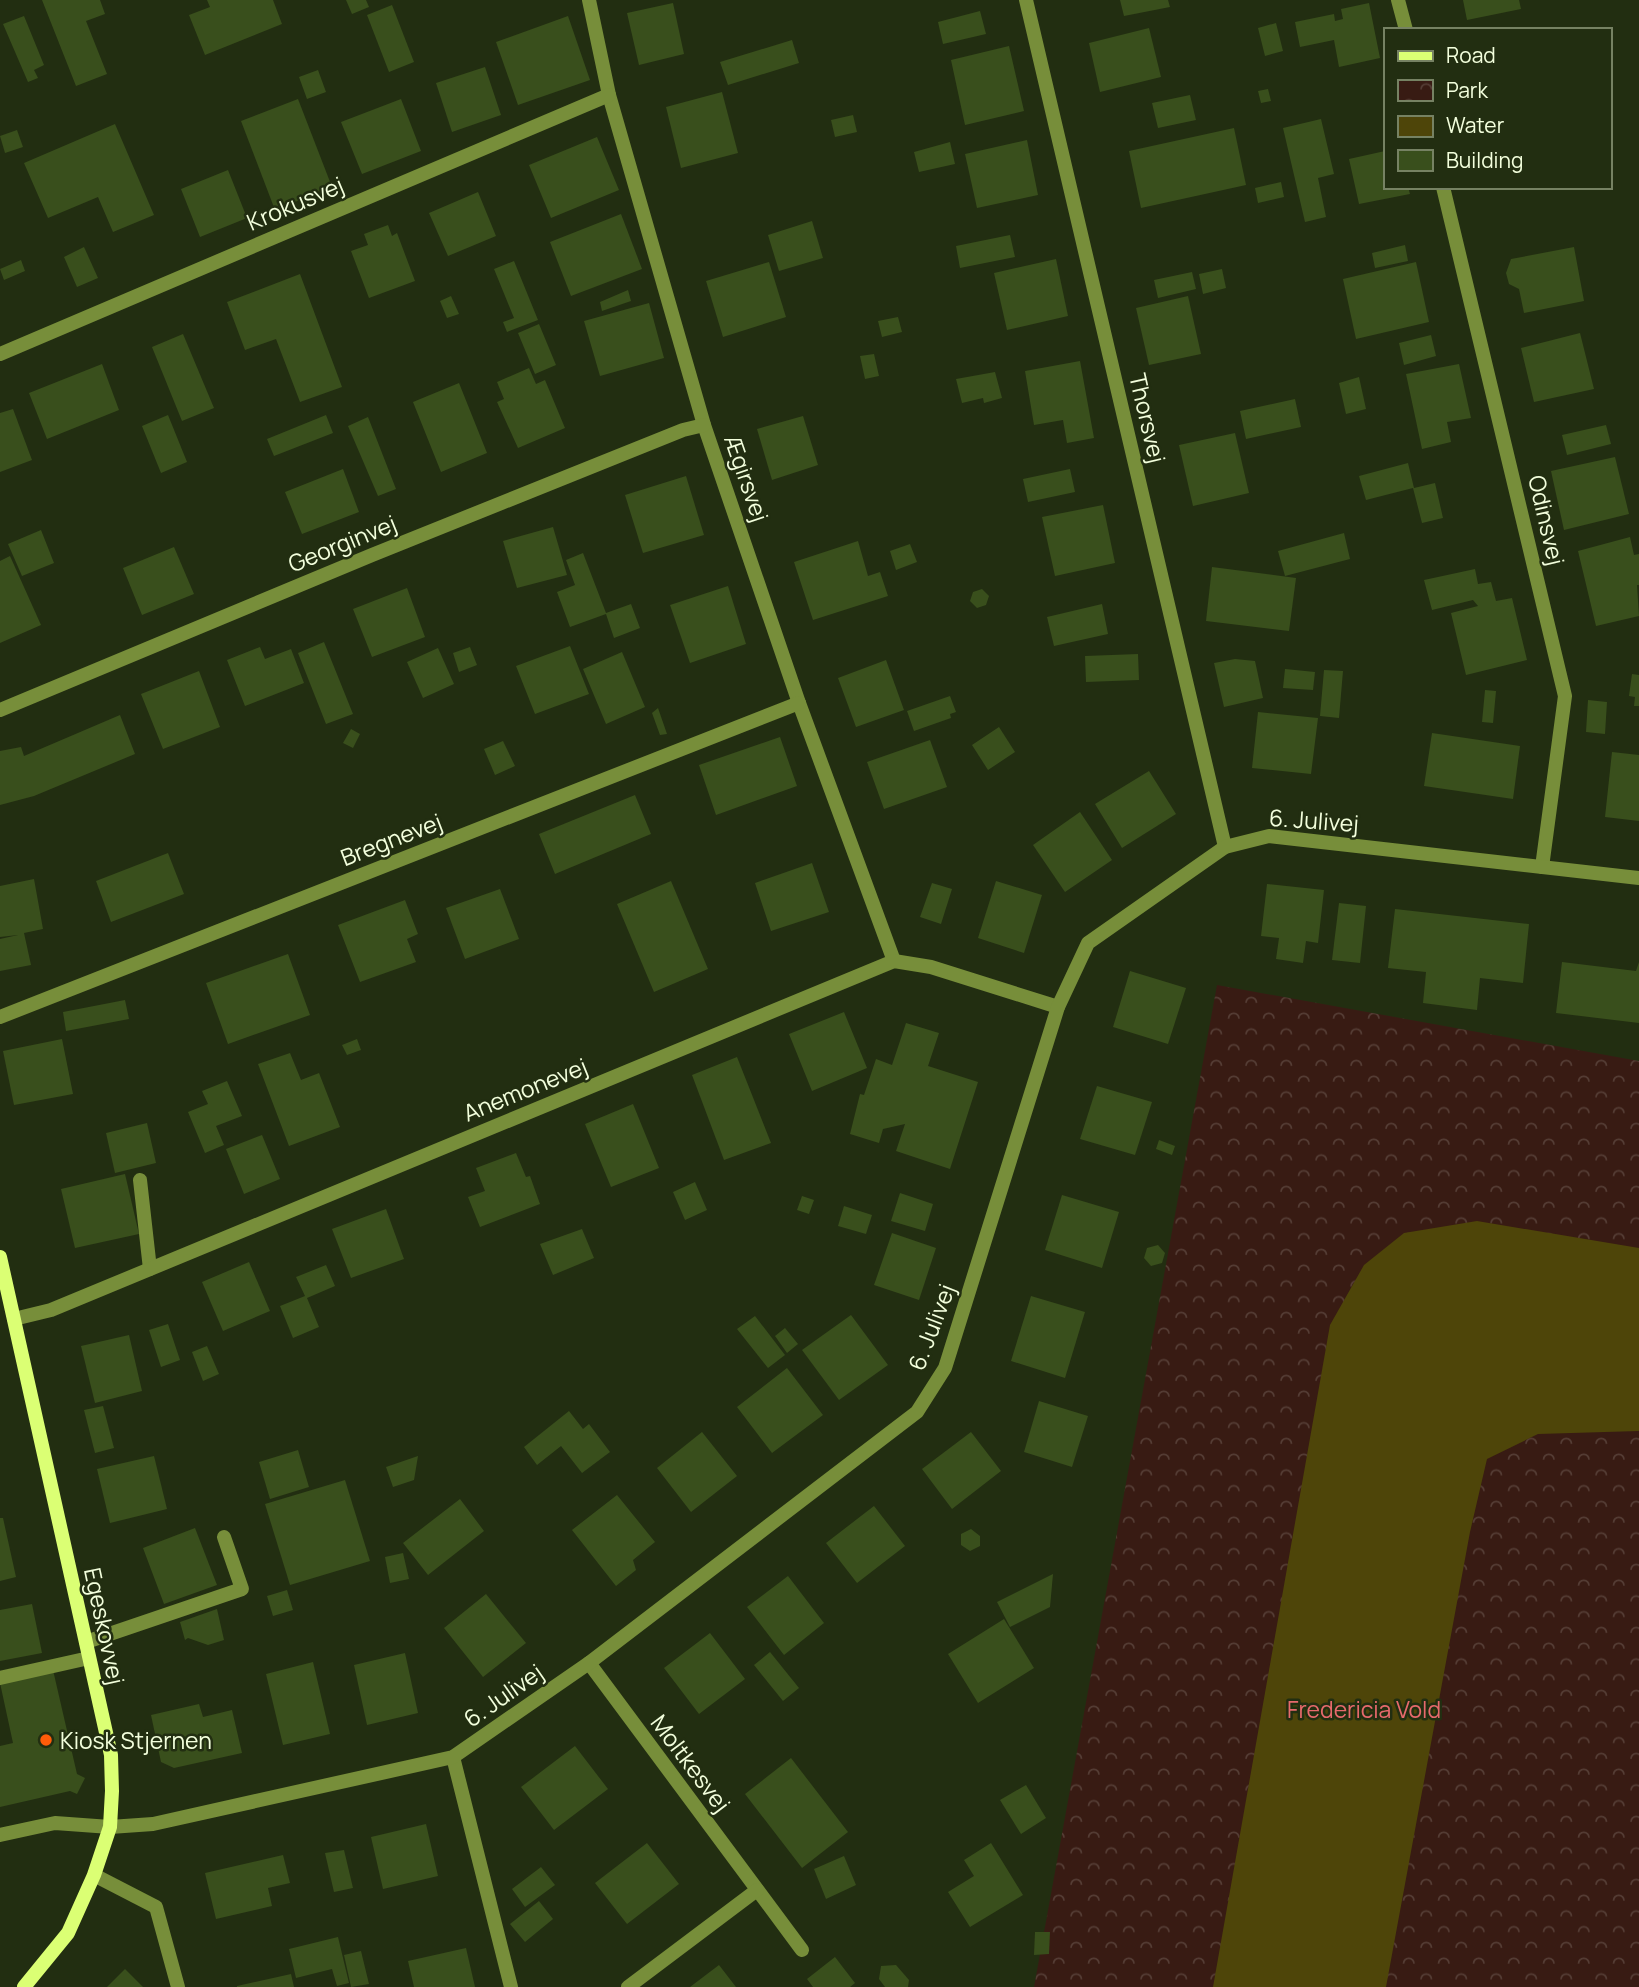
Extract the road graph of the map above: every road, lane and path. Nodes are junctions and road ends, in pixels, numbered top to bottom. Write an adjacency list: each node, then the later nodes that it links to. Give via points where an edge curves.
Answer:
1 (589, 0): 5 (street, Ægirsvej)
2 (1026, 0): 11 (street, Thorsvej)
3 (1398, 0): 4 (street)
4 (1405, 28)
5 (609, 95): 7 (street, Krokusvej); 8 (street, Ægirsvej)
6 (1443, 189): 12 (street, Odinsvej, via 1565,696)
7 (0, 354)
8 (704, 425): 9 (street, Ægirsvej); 10 (street, Georginvej, via 372,555)
9 (799, 703): 14 (street, Ægirsvej); 16 (street, Bregnevej)
10 (0, 710)
11 (1225, 847): 12 (street, 6. Julivej, via 1269,836); 15 (street, 6. Julivej, via 1088,943)
12 (1542, 867): 13 (street, 6. Julivej)
13 (1639, 878)
14 (894, 961): 15 (street, via 931,967); 19 (street, Anemonevej)
15 (1058, 1007): 24 (street, 6. Julivej, via 945,1368 917,1412)
16 (0, 1017)
17 (140, 1180): 19 (street)
18 (0, 1257): 20 (street, Egeskovvej)
19 (150, 1269): 20 (street, Anemonevej, via 51,1310)
20 (13, 1319): 22 (street, Egeskovvej)
21 (223, 1537): 22 (street, via 242,1588)
22 (86, 1642): 23 (street, Egeskovvej)
23 (89, 1658): 25 (street); 27 (street, Egeskovvej, via 111,1755)
24 (589, 1663): 26 (street, 6. Julivej); 30 (street, Moltkesvej)
25 (0, 1678)
26 (453, 1757): 27 (street, 6. Julivej, via 153,1825); 34 (street)
27 (110, 1826): 28 (street, 6. Julivej, via 55,1822); 29 (street, Egeskovvej)
28 (0, 1835)
29 (94, 1875): 32 (street, Egeskovvej, via 68,1933); 33 (street, via 156,1906)
30 (757, 1889): 31 (street, Moltkesvej); 35 (street)
31 (802, 1950)
32 (24, 1987)
33 (178, 1987)
34 (511, 1987)
35 (628, 1987)

